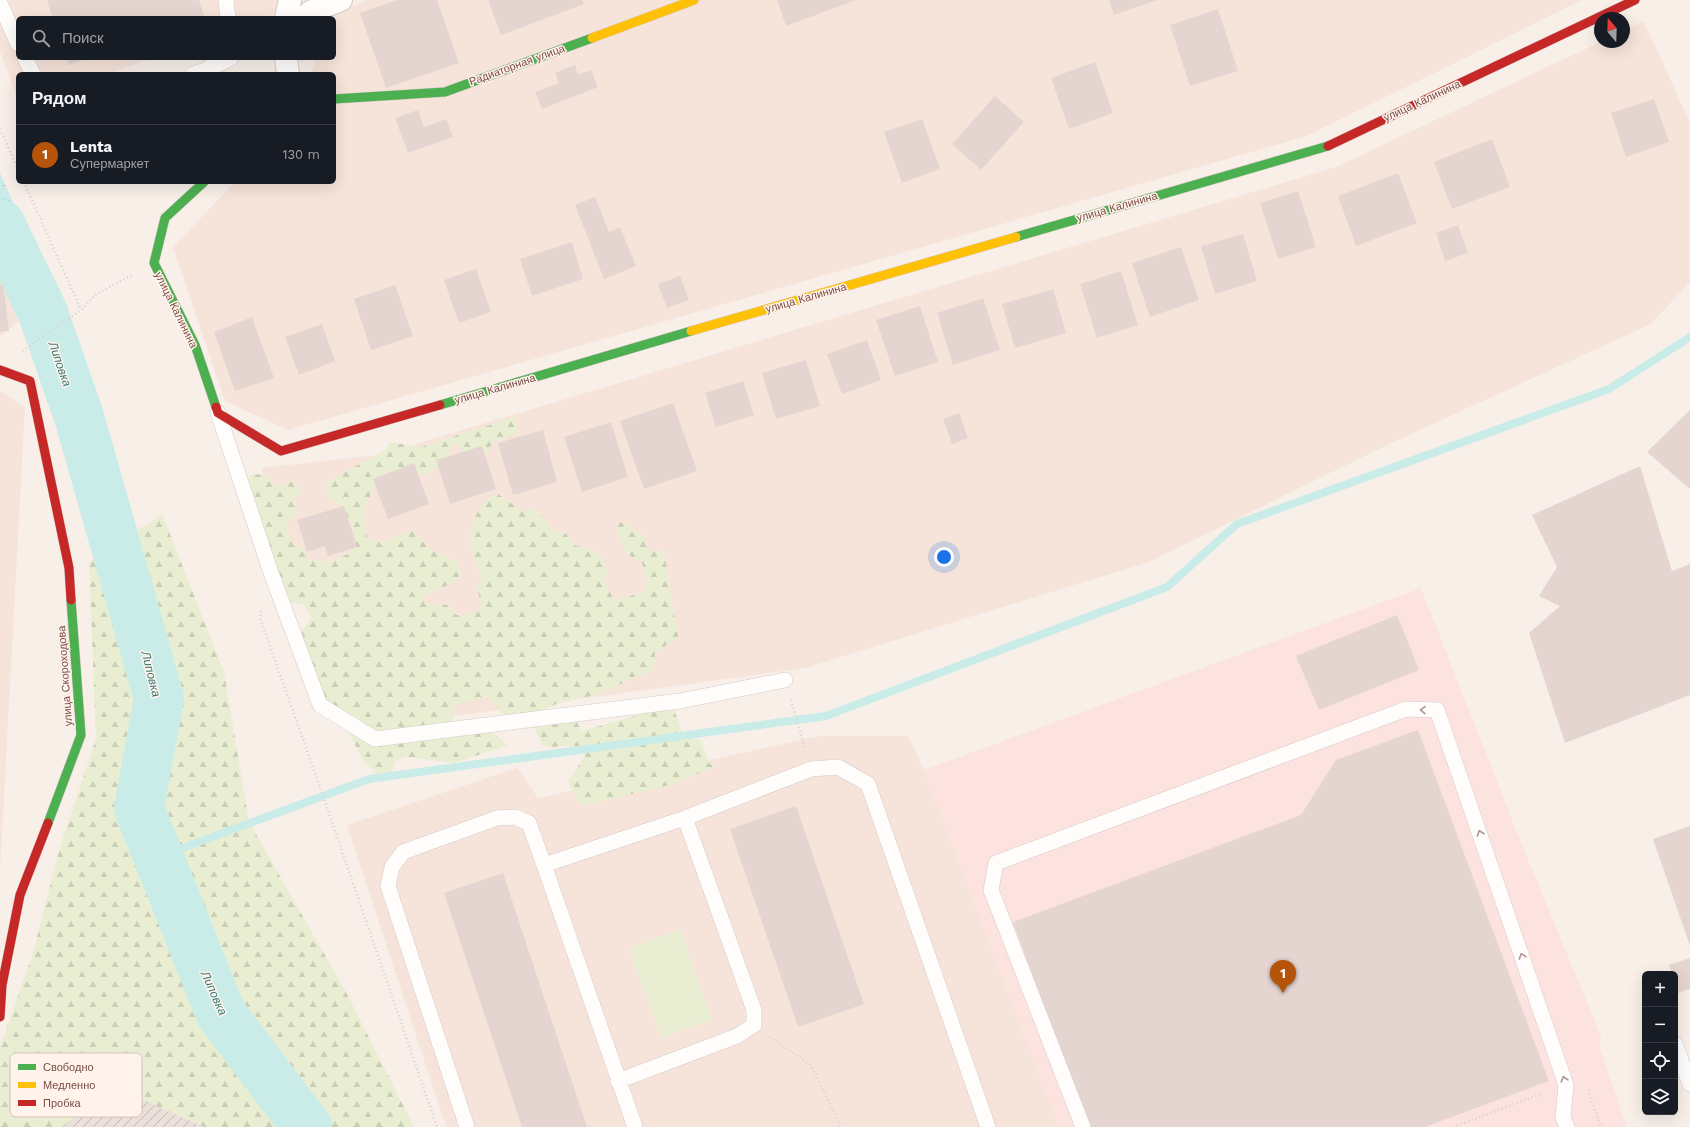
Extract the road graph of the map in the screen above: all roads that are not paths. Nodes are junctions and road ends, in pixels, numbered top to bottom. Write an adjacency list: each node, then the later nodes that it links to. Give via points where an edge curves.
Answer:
1 (226, 0): 7 (lane)
2 (290, 0): 8 (street)
3 (341, 0): 9 (street)
4 (694, 0): 18 (street, Радиаторная улица, via 445,92)
5 (1635, 0): 21 (street, улица Калинина, via 1331,145 381,422 281,451)
6 (0, 3): 10 (lane)
7 (228, 16)
8 (286, 16)
9 (306, 16)
10 (16, 39)
11 (26, 60): 15 (lane)
12 (223, 60): 14 (lane)
13 (286, 60): 17 (street)
14 (212, 63): 16 (lane)
15 (32, 72)
16 (196, 72)
17 (288, 72)
18 (336, 99)
19 (202, 184): 21 (street, улица Калинина, via 165,218 154,263 195,345)
20 (0, 370): 25 (street, улица Скороходова, via 30,381 69,568 81,735 20,895 2,985)
21 (218, 413): 22 (lane, via 270,570 320,705 375,739 680,701)
22 (785, 680)
23 (685, 818): 24 (lane); 27 (lane, via 754,1010 754,1025 738,1036); 31 (lane, via 811,769 838,767 868,784)
24 (544, 865): 27 (lane); 29 (lane, via 529,823 515,817 497,818 403,852 392,867 388,886)
25 (0, 1017)
26 (1678, 1052): 28 (lane)
27 (618, 1081): 30 (lane)
28 (1690, 1084)
29 (467, 1127)
30 (635, 1127)
31 (988, 1127)
32 (1083, 1127): 33 (lane, one-way to 32, via 1563,1117 1566,1084 1437,710 1406,709 996,863 991,890)
33 (1567, 1127)

